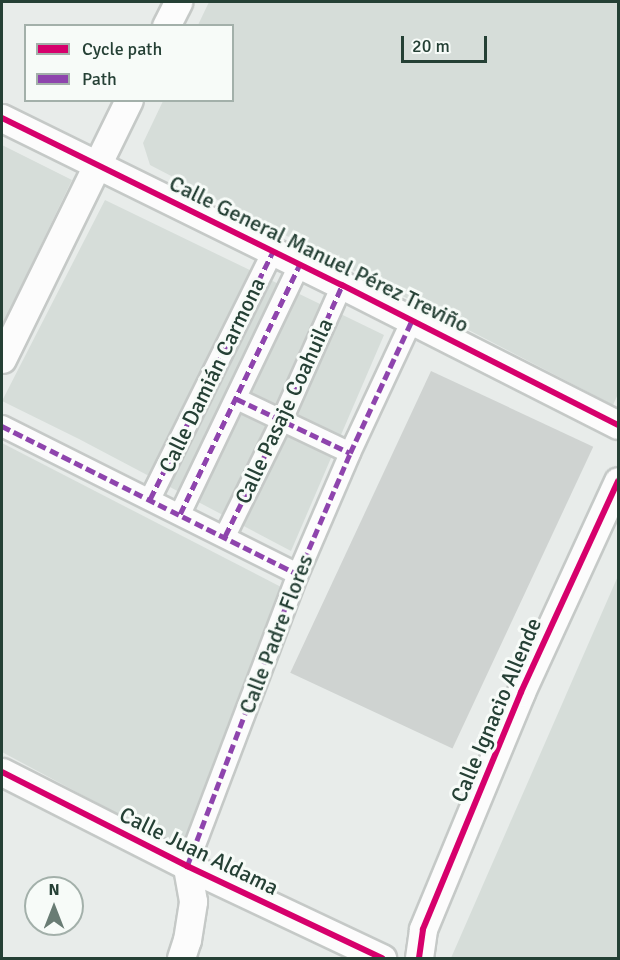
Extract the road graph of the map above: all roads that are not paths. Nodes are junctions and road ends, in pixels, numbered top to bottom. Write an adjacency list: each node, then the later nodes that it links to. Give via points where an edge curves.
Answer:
1 (178, 2): 2 (street)
2 (167, 24)
3 (128, 102): 5 (street)
4 (2, 118): 5 (street, Calle General Manuel Pérez Treviño)
5 (97, 165): 6 (street, Calle General Manuel Pérez Treviño); 10 (street)
6 (273, 251): 7 (street, Calle General Manuel Pérez Treviño); 17 (street, Calle Damián Carmona)
7 (300, 264): 8 (street, Calle General Manuel Pérez Treviño); 11 (street)
8 (342, 285): 9 (street, Calle General Manuel Pérez Treviño); 12 (street, Calle Pasaje Coahuila)
9 (412, 320): 13 (street, Calle General Manuel Pérez Treviño); 15 (street, Calle Padre Flores)
10 (2, 358)
11 (237, 399): 12 (street); 18 (street)
12 (282, 420): 15 (street); 19 (street, Calle Pasaje Coahuila)
13 (618, 425)
14 (2, 426): 17 (street)
15 (350, 453): 20 (street, Calle Padre Flores)
16 (618, 481): 25 (street, Calle Ignacio Allende, via 521,692 423,929)
17 (150, 499): 18 (street)
18 (180, 514): 19 (street)
19 (225, 536): 20 (street)
20 (298, 574): 22 (street, Calle Padre Flores)
21 (2, 772): 22 (street, Calle Juan Aldama)
22 (188, 866): 23 (street, Calle Padre Flores, via 193,901); 24 (street, Calle Juan Aldama)
23 (181, 958)
24 (382, 958)
25 (419, 958)

